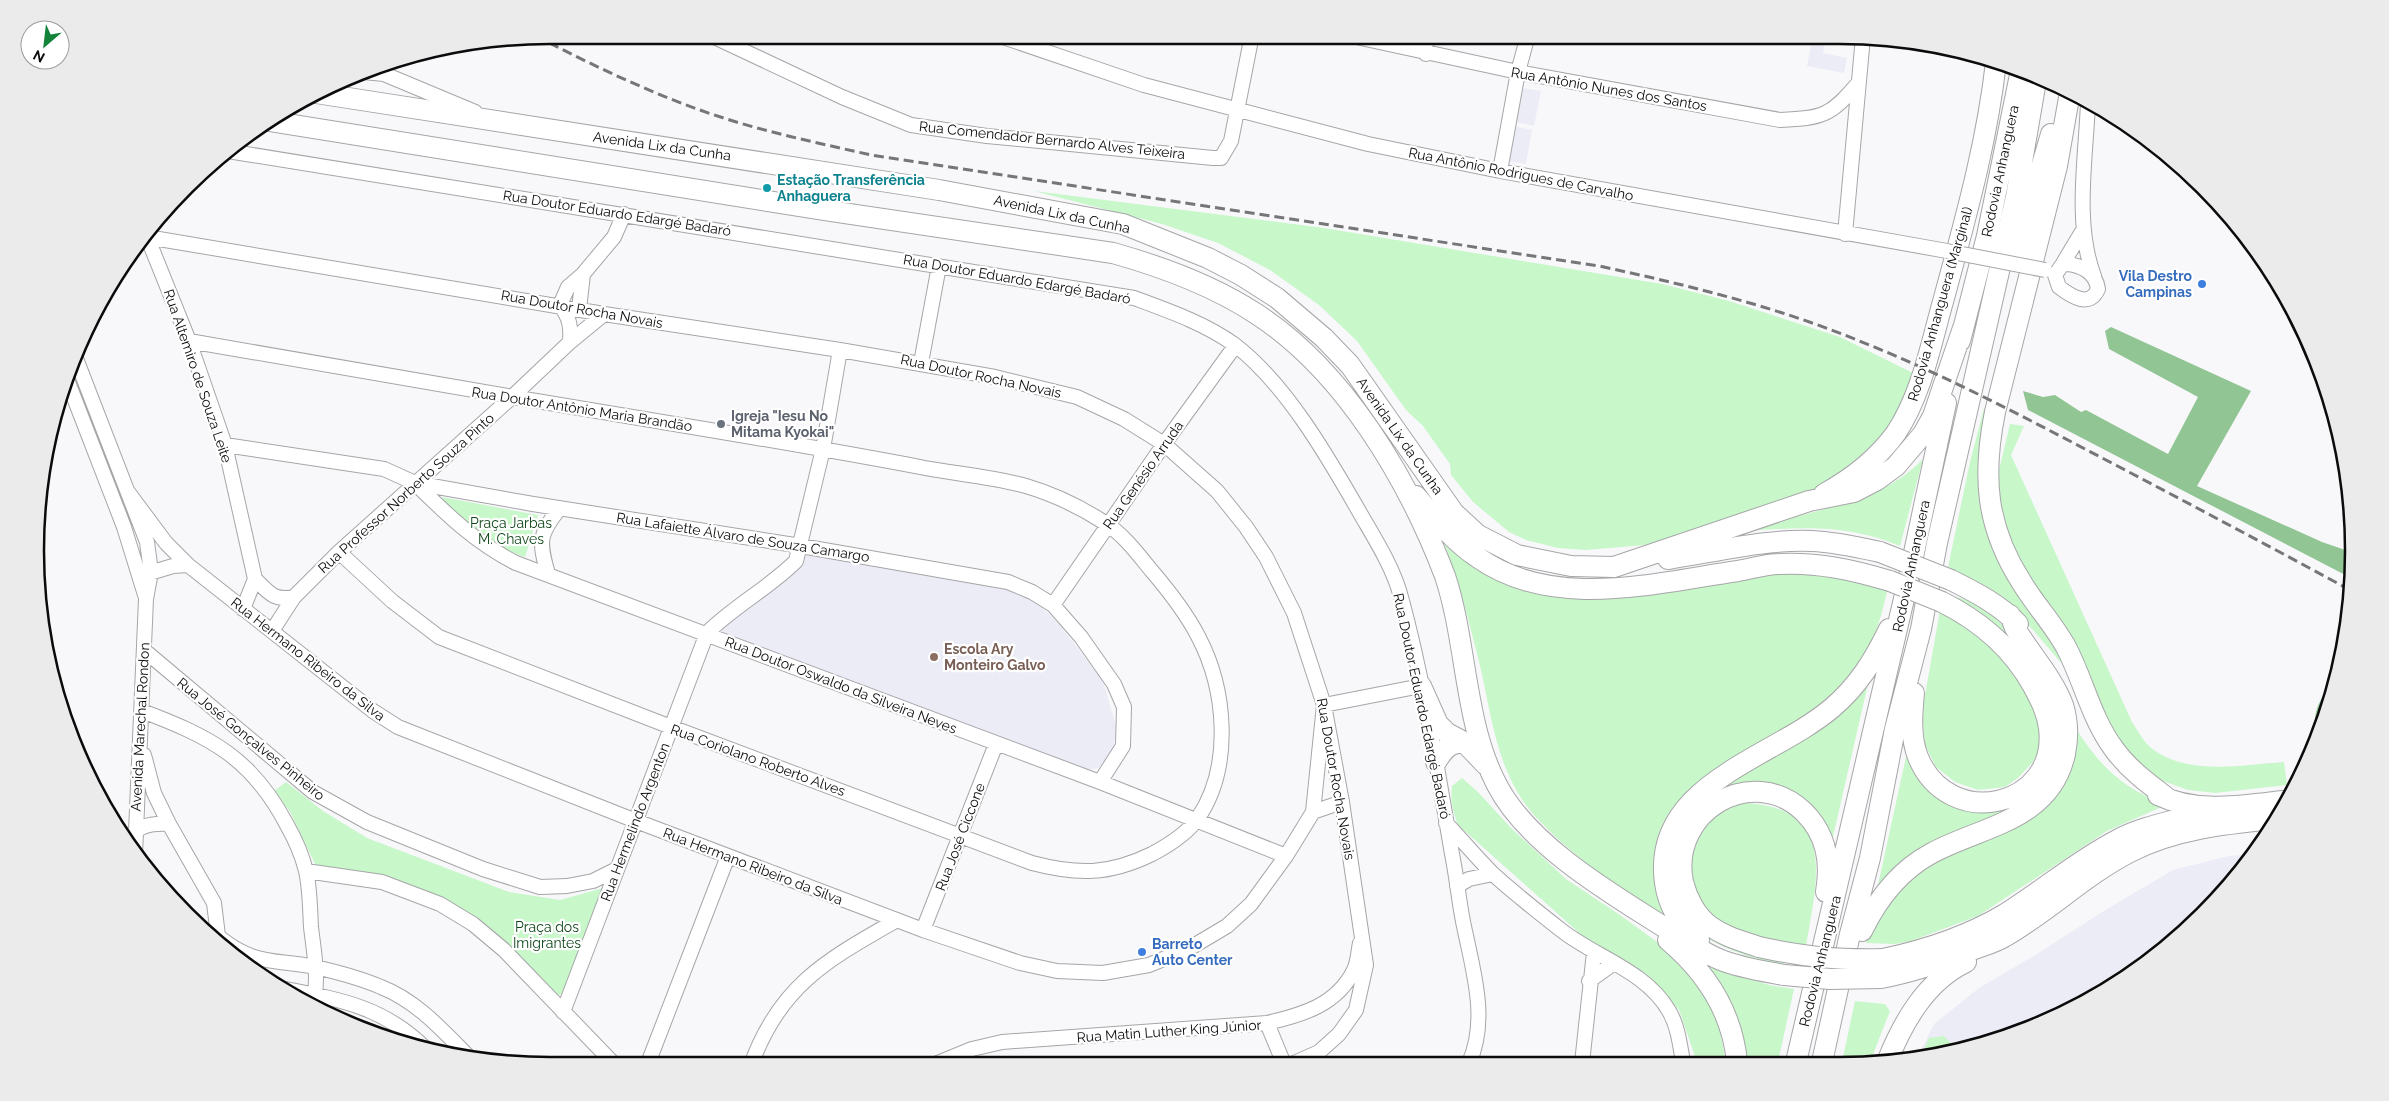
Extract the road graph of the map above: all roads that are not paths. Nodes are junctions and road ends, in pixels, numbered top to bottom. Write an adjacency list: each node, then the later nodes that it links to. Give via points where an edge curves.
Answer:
1 (743, 44): 19 (street, Rua Comendador Bernardo Alves Teixeira, via 842,97 911,125 987,136 1221,158 1231,140)
2 (1023, 44): 19 (street, Rua Antônio Rodrigues de Carvalho, via 1144,86)
3 (1250, 44): 19 (street)
4 (1384, 44): 8 (street, Rua Antônio Nunes dos Santos)
5 (1425, 44): 8 (street)
6 (1526, 44): 10 (street)
7 (1862, 45): 13 (street)
8 (1426, 54): 10 (street, Rua Antônio Nunes dos Santos)
9 (1995, 69): 54 (highway, Rodovia Anhanguera (Marginal), via 1977,175 1912,402 1896,433 1870,462)
10 (1518, 72): 13 (street, Rua Antônio Nunes dos Santos, via 1780,120 1810,119 1828,114); 23 (street)
11 (383, 73): 20 (street)
12 (2019, 78): 36 (highway, Rodovia Anhanguera, via 1987,236)
13 (1859, 82): 26 (street)
14 (2036, 84): 39 (highway, Rodovia Anhanguera, via 2016,197)
15 (2060, 94): 39 (highway, via 2046,153 2001,302)
16 (327, 96): 20 (highway, Avenida Lix da Cunha)
17 (2069, 99): 92 (highway, via 2057,166 1994,420 1989,445 1988,488 1994,525 2006,556 2067,649 2113,748 2127,765)
18 (2088, 110): 25 (street)
19 (1237, 112): 23 (street, Rua Antônio Rodrigues de Carvalho, via 1368,144)
20 (496, 122): 67 (highway, Avenida Lix da Cunha, via 724,155 1050,209 1123,224 1178,245 1241,275 1276,298 1324,338 1368,388 1454,513 1478,535 1510,552 1537,560 1571,566)
21 (279, 123): 51 (highway, Avenida Lix da Cunha, via 1113,254 1157,266 1206,286 1255,313 1280,332 1336,385)
22 (238, 152): 24 (street, Rua Doutor Eduardo Edargé Badaró)
23 (1500, 171): 26 (street, Rua Antônio Rodrigues de Carvalho)
24 (624, 214): 29 (street, Rua Doutor Eduardo Edargé Badaró); 31 (street, via 614,237)
25 (2083, 230): 30 (street); 32 (street, via 2086,255)
26 (1845, 234): 30 (street, Rua Antônio Rodrigues de Carvalho, bridge)
27 (153, 236): 33 (street, Rua Doutor Rocha Novais)
28 (149, 241): 37 (street, Rua Altemiro de Souza Leite)
29 (938, 266): 40 (street, Rua Doutor Eduardo Edargé Badaró, via 1134,298 1194,322); 42 (street)
30 (2054, 270): 32 (street, Rua Antônio Rodrigues de Carvalho, via 2077,265); 32 (street, via 2060,287 2082,300 2095,296 2098,289)
31 (583, 274): 33 (street, via 568,287); 34 (street)
32 (2094, 276)
33 (560, 305): 34 (street, Rua Doutor Rocha Novais); 38 (street, via 571,325)
34 (579, 309): 35 (street, Rua Doutor Rocha Novais)
35 (604, 314): 38 (street, Rua Professor Norberto Souza Pinto); 41 (street, Rua Doutor Rocha Novais)
36 (1963, 328): 54 (highway, Avenida Lix da Cunha, via 1932,416 1923,434 1896,466 1854,492); 71 (highway, Rodovia Anhanguera)
37 (189, 341): 45 (street, Rua Doutor Antônio Maria Brandão); 47 (street, Rua Altemiro de Souza Leite)
38 (570, 342): 45 (street, Rua Professor Norberto Souza Pinto)
39 (1984, 344): 76 (highway, Rodovia Anhanguera, via 1937,543)
40 (1235, 346): 46 (street, Rua Genésio Arruda); 80 (street, Rua Doutor Eduardo Edargé Badaró, via 1262,369 1285,396 1344,485 1382,551 1400,595)
41 (840, 350): 42 (street, Rua Doutor Rocha Novais); 49 (street, Rua Hermelindo Argenton)
42 (921, 363): 46 (street, Rua Doutor Rocha Novais, via 1077,397 1124,419)
43 (79, 366): 48 (street, Avenida Marechal Rondon)
44 (71, 389): 50 (street, Avenida Marechal Rondon)
45 (512, 397): 49 (street, Rua Doutor Antônio Maria Brandão); 52 (street, Rua Professor Norberto Souza Pinto)
46 (1164, 444): 57 (street, Rua Genésio Arruda); 81 (street, Rua Doutor Rocha Novais, via 1217,492 1266,557 1294,612)
47 (225, 446): 52 (street, Rua Lafaiette Álvaro de Souza Camargo, via 384,469); 70 (street, Rua Altemiro de Souza Leite)
48 (112, 449): 50 (street); 53 (street, Avenida Marechal Rondon)
49 (823, 449): 57 (street, Rua Doutor Antônio Maria Brandão, via 1025,486 1059,498); 61 (street, Rua Hermelindo Argenton)
50 (97, 456): 62 (street, Avenida Marechal Rondon)
51 (1393, 467): 71 (highway, via 1456,541 1478,558 1508,574 1537,584 1570,589 1604,589 1777,564 1827,565 1860,572); 89 (highway, Avenida Lix da Cunha, via 1436,553 1448,585 1479,735)
52 (415, 483): 55 (street, Rua Lafaiette Álvaro de Souza Camargo); 64 (street, Rua Professor Norberto Souza Pinto); 65 (street, Rua Doutor Oswaldo da Silveira Neves, via 455,524)
53 (128, 492): 59 (street, Avenida Marechal Rondon); 60 (street, Rua Hermano Ribeiro da Silva)
54 (1809, 501): 67 (highway, Avenida Lix da Cunha)
55 (533, 504): 56 (street, Rua Lafaiette Álvaro de Souza Camargo); 58 (street)
56 (560, 508): 58 (street); 61 (street, Rua Lafaiette Álvaro de Souza Camargo)
57 (1108, 525): 73 (street, Rua Genésio Arruda); 97 (street, Rua Doutor Antônio Maria Brandão, via 1176,599 1200,638 1215,682 1221,713 1221,748 1213,786)
58 (545, 526): 63 (street)
59 (146, 542): 60 (street); 62 (street); 68 (street, Avenida Marechal Rondon)
60 (166, 543): 66 (street, Rua Hermano Ribeiro da Silva)
61 (802, 546): 73 (street, Rua Lafaiette Álvaro de Souza Camargo, via 1008,582); 78 (street, Rua Hermelindo Argenton, via 796,561 785,573 722,618)
62 (131, 548): 68 (street, Avenida Marechal Rondon)
63 (541, 548): 65 (street); 69 (street)
64 (339, 552): 72 (street, Rua Professor Norberto Souza Pinto); 83 (street, Rua Coriolano Roberto Alves, via 392,601 439,637)
65 (516, 563): 69 (street, Rua Doutor Oswaldo da Silveira Neves)
66 (188, 566): 68 (street, via 173,566); 74 (street, Rua Hermano Ribeiro da Silva)
67 (1614, 567): 75 (highway, bridge, via 1757,544 1830,542 1880,552 1951,580)
68 (145, 574): 79 (street, Avenida Marechal Rondon)
69 (548, 574): 78 (street, Rua Doutor Oswaldo da Silveira Neves)
70 (255, 579): 72 (street, via 272,595 282,599); 74 (street)
71 (1898, 586): 76 (highway, bridge, via 1967,614 1997,639 2029,678 2044,705 2050,728 2047,754 2033,780 2010,798 1978,804 1960,799 1932,780 1917,756 1912,720); 124 (highway, via 1877,654 1853,689 1804,729 1704,788 1682,811 1668,838 1663,869 1666,890 1680,920 1708,946); 129 (highway, Rodovia Anhanguera, via 1831,918)
72 (294, 597): 77 (street, Rua Professor Norberto Souza Pinto)
73 (1053, 605): 91 (street, Rua Lafaiette Álvaro de Souza Camargo, via 1100,662 1124,707 1123,746)
74 (243, 609): 77 (street, Rua Hermano Ribeiro da Silva)
75 (2010, 615): 92 (highway, via 2041,653 2114,764 2132,780); 115 (highway, via 2063,705 2068,742 2063,764 2046,792 2029,809 1931,853 1913,866 1889,888)
76 (1921, 629): 107 (highway, Rodovia Anhanguera, via 1895,729)
77 (272, 631): 99 (street, Rua Hermano Ribeiro da Silva, via 398,727)
78 (707, 633): 83 (street, Rua Hermelindo Argenton); 86 (street, Rua Doutor Oswaldo da Silveira Neves)
79 (145, 651): 82 (street, Avenida Marechal Rondon); 87 (street, Rua José Gonçalves Pinheiro)
80 (1421, 686): 81 (street); 85 (highway, via 1438,724); 88 (street, Rua Doutor Eduardo Edargé Badaró)
81 (1324, 705): 94 (street, Rua Doutor Rocha Novais); 96 (street, Rua Hermano Ribeiro da Silva)
82 (142, 711): 84 (street, Avenida Marechal Rondon); 90 (street, via 189,729 215,744)
83 (671, 727): 99 (street, Rua Hermelindo Argenton); 103 (street, Rua Coriolano Roberto Alves)
84 (141, 742): 101 (street, via 154,793); 102 (street, Avenida Marechal Rondon)
85 (1464, 742): 88 (highway, via 1452,743); 89 (highway)
86 (996, 744): 91 (street, Rua Doutor Oswaldo da Silveira Neves); 103 (street, Rua José Ciccone)
87 (274, 761): 90 (street); 108 (street, Rua José Gonçalves Pinheiro, via 313,792 367,822 518,881 540,887 567,886 593,881)
88 (1436, 762): 100 (street, Rua Doutor Eduardo Edargé Badaró)
89 (1492, 772): 112 (highway, Avenida Lix da Cunha, via 1497,785 1533,831)
90 (259, 781): 109 (street, via 296,842)
91 (1100, 782): 97 (street, Rua Doutor Oswaldo da Silveira Neves)
92 (2170, 800): 95 (highway, via 2203,807)
93 (2278, 801): 95 (highway)
94 (1342, 802): 96 (street); 117 (street, Rua Doutor Rocha Novais)
95 (2218, 806): 123 (highway, via 2117,840 2003,915)
96 (1313, 812): 106 (street, Rua Hermano Ribeiro da Silva)
97 (1197, 820): 103 (street, Rua Coriolano Roberto Alves, via 1177,840 1136,862 1117,869 1085,872 1032,863); 106 (street, Rua Doutor Oswaldo da Silveira Neves)
98 (2268, 820): 118 (highway, via 2188,831 2131,851)
99 (636, 821): 105 (street, Rua Hermano Ribeiro da Silva); 108 (street, Rua Hermelindo Argenton)
100 (1446, 823): 110 (street); 111 (street, Rua Doutor Eduardo Edargé Badaró)
101 (169, 824): 104 (street, via 148,824); 116 (street, via 214,902)
102 (131, 835)
103 (960, 835): 114 (street, Rua José Ciccone)
104 (131, 836)
105 (728, 856): 113 (street, Rua Hermano Ribeiro da Silva); 135 (street)
106 (1286, 856): 114 (street, Rua Hermano Ribeiro da Silva, via 1241,915 1190,948 1148,965 1103,974 1057,971 1020,963)
107 (1870, 858): 115 (highway); 145 (highway, Rodovia Anhanguera)
108 (617, 869): 128 (street, Rua Hermelindo Argenton)
109 (306, 871): 122 (street); 128 (street, via 382,882 440,904 473,924 498,945)
110 (1493, 874): 111 (street, via 1469,879); 119 (street, via 1562,931)
111 (1458, 886): 140 (street, Rua Doutor Eduardo Edargé Badaró, via 1478,1006 1478,1030)
112 (1614, 896): 124 (highway, via 1700,950); 143 (highway, via 1681,952 1714,989 1728,1017)
113 (897, 920): 114 (street, Rua Hermano Ribeiro da Silva); 136 (street, via 849,947 803,980 767,1028)
114 (923, 930)
115 (1862, 931): 146 (highway)
116 (218, 933)
117 (1362, 935): 130 (street, Rua Matin Luther King Júnior, via 1354,969 1341,990 1319,1007); 139 (street, Rua Doutor Rocha Novais, via 1366,965 1356,1010 1339,1034 1319,1052)
118 (2002, 938): 123 (highway, via 1932,966); 133 (highway, via 1944,977 1920,999 1902,1026)
119 (1594, 952): 121 (street); 125 (street)
120 (242, 953): 122 (street, via 258,960)
121 (1614, 963): 125 (street); 142 (street, via 1635,975 1669,1011 1678,1033)
122 (315, 967): 126 (street); 132 (street, via 383,987 422,1011)
123 (1882, 968): 124 (highway, bridge, via 1830,978); 129 (highway, bridge, via 1835,960 1798,956 1759,947 1709,925 1686,892 1682,873 1683,846 1694,824 1720,801 1748,792 1780,797 1796,804 1822,834 1829,874)
124 (1757, 970)
125 (1589, 981): 141 (street)
126 (314, 998)
127 (321, 1002): 131 (street, via 371,1010 395,1022)
128 (563, 1012): 134 (street)
129 (1806, 1019): 144 (highway, Rodovia Anhanguera)
130 (1267, 1023): 137 (street, Rua Matin Luther King Júnior, via 1002,1042); 138 (street)
131 (414, 1038)
132 (461, 1049)
133 (1890, 1054)
134 (607, 1057)
135 (650, 1057)
136 (754, 1057)
137 (952, 1057)
138 (1281, 1057)
139 (1308, 1057)
140 (1471, 1057)
141 (1583, 1057)
142 (1681, 1057)
143 (1736, 1057)
144 (1797, 1057)
145 (1823, 1057)
146 (1834, 1057)

